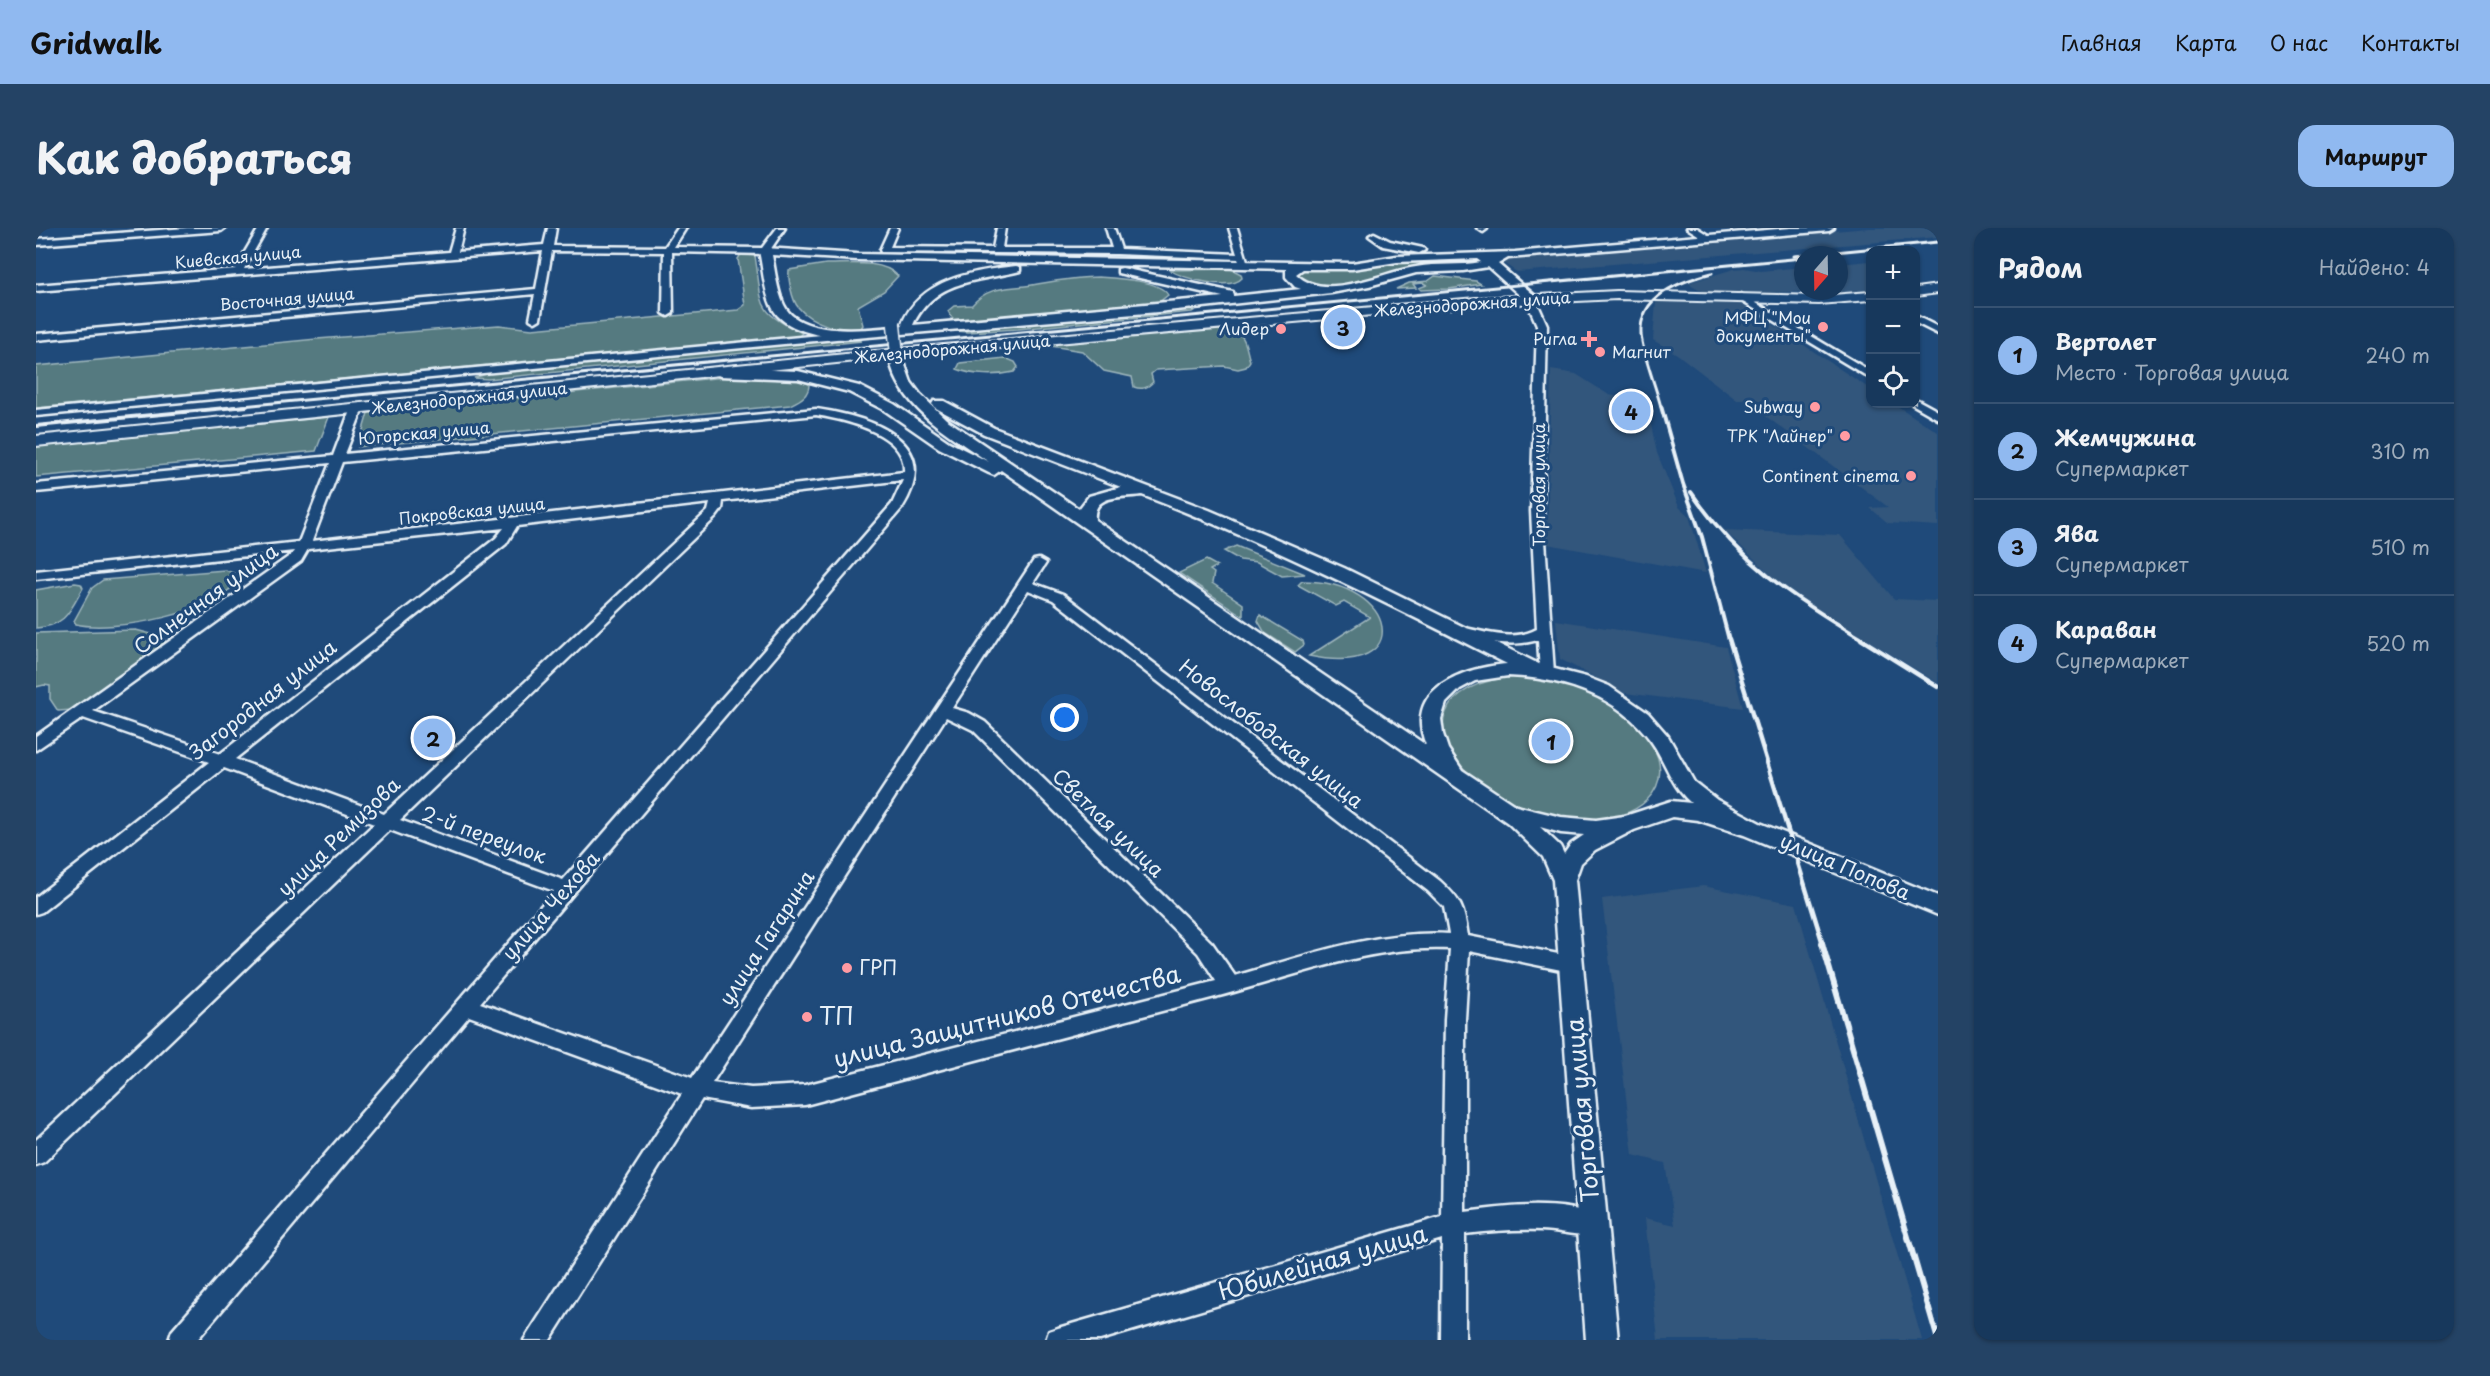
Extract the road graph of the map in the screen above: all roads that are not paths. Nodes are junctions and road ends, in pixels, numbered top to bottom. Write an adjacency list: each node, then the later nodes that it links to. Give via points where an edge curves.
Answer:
1 (221, 228): 15 (street)
2 (263, 228): 30 (street)
3 (460, 228): 21 (street)
4 (552, 228): 16 (street)
5 (682, 228): 18 (street)
6 (781, 228): 19 (street)
7 (894, 228): 17 (street, via 884,250)
8 (1001, 228): 17 (street)
9 (1110, 228): 20 (street)
10 (1233, 228): 26 (street)
11 (1691, 228): 14 (street)
12 (1829, 228): 14 (street)
13 (1373, 232): 22 (street, via 1380,241 1392,245); 27 (street)
14 (1709, 238): 24 (street)
15 (36, 242)
16 (548, 248): 18 (street, Киевская улица); 21 (street, Киевская улица); 37 (street)
17 (997, 249): 20 (street)
18 (668, 250): 19 (street, Киевская улица); 44 (street)
19 (765, 251): 23 (street); 48 (street, via 778,307 784,314 817,330)
20 (1117, 251): 26 (street)
21 (453, 254): 30 (street, Киевская улица)
22 (1452, 256): 24 (street); 27 (street)
23 (934, 258): 25 (street); 33 (street, via 951,266)
24 (1485, 259): 29 (street); 32 (street)
25 (1059, 260): 26 (street); 33 (street, via 1002,265)
26 (1243, 261): 28 (street)
27 (1381, 262): 28 (street)
28 (1301, 266): 35 (street, via 1290,272 1295,282)
29 (1466, 267): 32 (street); 35 (street, via 1412,271)
30 (237, 273): 34 (street, Киевская улица)
31 (1149, 277): 40 (street, via 1224,294); 43 (street, via 1175,286 1181,294 1173,303); 50 (street, via 1064,267 1015,269 954,283 923,300 912,313)
32 (1506, 277): 42 (street)
33 (947, 278): 50 (street, bridge, via 915,295 897,316)
34 (36, 288)
35 (1334, 289): 40 (street)
36 (1938, 289): 38 (main road)
37 (540, 291): 45 (street); 49 (street, Восточная улица)
38 (1920, 291)
39 (1866, 296): 41 (main road, Железнодорожная улица, via 1829,300)
40 (1265, 297): 43 (street)
41 (1741, 297): 42 (main road, Железнодорожная улица); 52 (street)
42 (1530, 298): 51 (main road, Железнодорожная улица); 71 (street, Торговая улица, via 1542,325 1537,511)
43 (1158, 308): 48 (street)
44 (669, 313)
45 (535, 319)
46 (1920, 321): 47 (street)
47 (1938, 331)
48 (858, 335): 55 (street)
49 (36, 337)
50 (905, 365): 61 (street, via 904,383 924,408); 62 (street, via 932,399 956,415 1026,446)
51 (720, 372): 54 (main road, Железнодорожная улица); 61 (street, via 786,374 848,386 887,405 935,441)
52 (1866, 373)
53 (1920, 405): 56 (street)
54 (357, 408): 57 (main road, Железнодорожная улица); 58 (street, Солнечная улица)
55 (36, 413)
56 (1938, 416)
57 (36, 441)
58 (339, 458): 59 (street, Югорская улица, via 816,412 864,423 887,435 906,451); 60 (street, Югорская улица); 66 (street, Солнечная улица)
59 (912, 472): 63 (street, Покровская улица); 85 (street, улица Чехова, via 909,487 898,505)
60 (36, 488)
61 (1042, 490): 64 (street)
62 (1148, 491): 64 (street, via 1103,495 1087,508); 70 (street, via 1338,572)
63 (717, 499): 65 (street, Покровская улица); 81 (street, улица Ремизова, via 712,514)
64 (1087, 522): 78 (street)
65 (511, 523): 66 (street, Покровская улица); 77 (street, Загородная улица, via 501,541)
66 (304, 546): 68 (street, Покровская улица); 74 (street, Солнечная улица, via 291,562)
67 (1040, 563): 69 (street, улица Гагарина)
68 (36, 575)
69 (1026, 585): 73 (street, улица Гагарина); 88 (street, Новослободская улица, via 1059,597 1434,886 1455,910)
70 (1454, 629): 71 (street, via 1511,639 1534,637); 72 (street)
71 (1545, 630): 72 (street, Торговая улица)
72 (1542, 672): 76 (street, via 1593,688 1622,704 1656,734); 78 (street, via 1480,673 1455,683 1438,698 1431,718 1434,739 1446,762)
73 (942, 710): 90 (street, Светлая улица, via 979,726 1205,948); 92 (street, улица Гагарина)
74 (81, 712): 75 (street, Солнечная улица); 77 (street, 2-й переулок)
75 (36, 744)
76 (1669, 757): 80 (street, via 1670,790); 83 (street, via 1696,796)
77 (220, 760): 81 (street, 2-й переулок); 87 (street, Загородная улица)
78 (1467, 784): 79 (street)
79 (1494, 802): 82 (street, via 1561,825 1596,828); 84 (street, via 1545,843)
80 (1648, 815): 82 (street); 83 (street, via 1671,809 1687,810)
81 (386, 821): 85 (street, 2-й переулок); 93 (street, улица Ремизова)
82 (1626, 824): 84 (street, via 1576,851)
83 (1752, 829): 86 (street, улица Попова)
84 (1564, 880): 89 (street, Торговая улица)
85 (566, 888): 91 (street, улица Чехова)
86 (1938, 906)
87 (36, 907)
88 (1460, 943): 89 (street, улица Защитников Отечества); 90 (street, улица Защитников Отечества, via 1414,942 1361,949); 94 (street, Новослободская улица, via 1455,1020)
89 (1571, 964): 95 (street, Торговая улица)
90 (1230, 986): 92 (street, улица Защитников Отечества, via 805,1095 762,1100)
91 (465, 1006): 92 (street, улица Защитников Отечества); 96 (street, улица Чехова)
92 (696, 1090): 97 (street, улица Гагарина)
93 (36, 1155)
94 (1456, 1224): 95 (street, Юбилейная улица, via 1542,1217); 98 (street, Юбилейная улица); 99 (street, Новослободская улица)
95 (1593, 1225): 100 (street, Торговая улица)
96 (182, 1340)
97 (536, 1340)
98 (1058, 1340)
99 (1453, 1340)
100 (1602, 1340)

